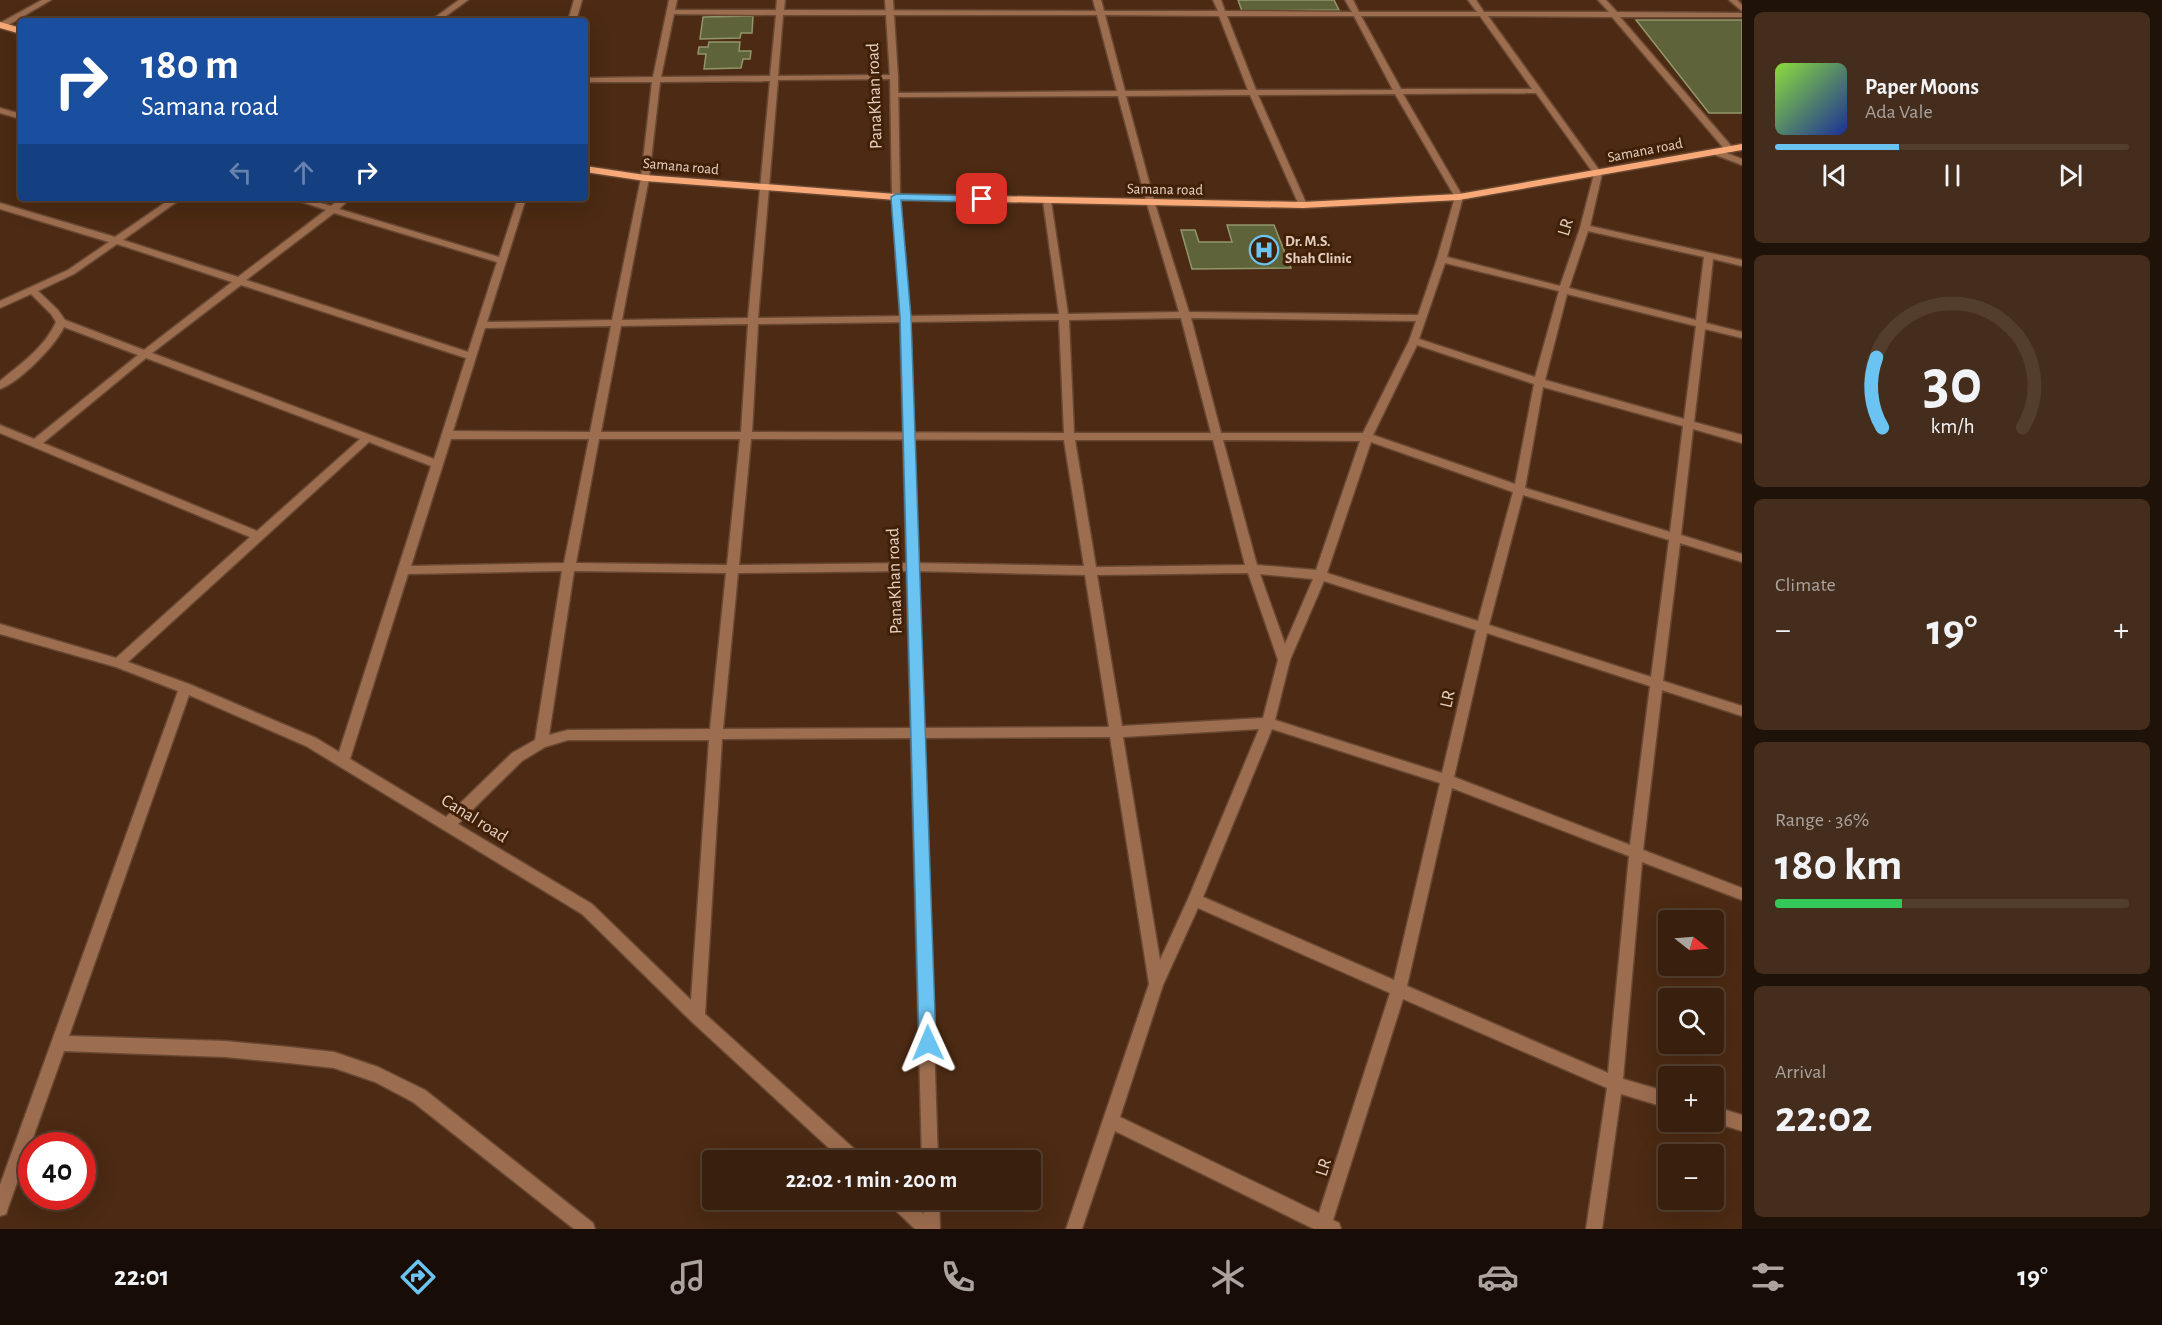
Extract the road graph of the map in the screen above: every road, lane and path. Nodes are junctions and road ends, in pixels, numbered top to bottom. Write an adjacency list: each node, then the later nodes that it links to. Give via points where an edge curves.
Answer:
1 (47, 0): 24 (street)
2 (464, 0): 22 (street)
3 (578, 0): 23 (street)
4 (673, 0): 14 (street)
5 (781, 0): 15 (street)
6 (1097, 0): 16 (street)
7 (1217, 0): 17 (street)
8 (1349, 0): 18 (street)
9 (1472, 0): 19 (street)
10 (1602, 0): 20 (street)
11 (1733, 0): 13 (street)
12 (889, 6): 15 (street); 16 (street); 26 (street, PanaKhan road)
13 (1742, 9)
14 (670, 12): 15 (street); 28 (street)
15 (780, 12): 27 (street)
16 (1100, 13): 17 (street); 34 (street)
17 (1222, 14): 18 (street); 32 (street)
18 (1357, 14): 19 (street); 31 (street)
19 (1481, 14): 20 (street); 30 (street)
20 (1614, 15): 21 (street); 37 (street)
21 (1742, 15)
22 (438, 18)
23 (573, 18)
24 (1, 25): 25 (main road)
25 (18, 30)
26 (894, 77): 27 (street); 33 (street, PanaKhan road)
27 (774, 78): 28 (street); 43 (street)
28 (656, 80): 29 (street); 42 (street)
29 (588, 81)
30 (1538, 90): 31 (street); 41 (street)
31 (1398, 92): 32 (street); 44 (street)
32 (1253, 94): 34 (street); 52 (street)
33 (895, 95): 34 (street); 45 (street, PanaKhan road)
34 (1123, 95): 51 (street)
35 (0, 110): 36 (street)
36 (18, 116)
37 (1736, 148): 38 (main road, Samana road)
38 (1716, 152): 39 (street); 41 (main road, Samana road)
39 (1742, 162)
40 (588, 169): 42 (main road, Samana road)
41 (1598, 174): 44 (main road, Samana road); 55 (street, LR)
42 (645, 178): 43 (main road, Samana road); 70 (street)
43 (764, 189): 45 (main road, Samana road); 71 (street)
44 (1459, 196): 52 (main road, Samana road); 58 (street)
45 (896, 197): 50 (main road, Samana road); 66 (street, PanaKhan road)
46 (173, 201): 56 (street)
47 (305, 201): 54 (street)
48 (343, 201): 54 (street)
49 (521, 201): 59 (street)
50 (1047, 201): 51 (main road, Samana road); 67 (street)
51 (1150, 204): 52 (main road, Samana road); 65 (street)
52 (1303, 205)
53 (0, 206): 56 (street)
54 (332, 209): 59 (street); 61 (street)
55 (1585, 228): 57 (street); 62 (street, LR)
56 (117, 241): 61 (street); 63 (street)
57 (1709, 256): 60 (street); 72 (street)
58 (1442, 259): 62 (street); 68 (street)
59 (502, 261): 73 (street)
60 (1742, 263)
61 (240, 281): 76 (street); 77 (street)
62 (1564, 289): 72 (street); 78 (street, LR)
63 (34, 292): 64 (street); 69 (street)
64 (0, 305)
65 (1185, 315): 67 (street); 68 (street); 86 (street)
66 (905, 317): 67 (street); 71 (street); 84 (street, PanaKhan road)
67 (1064, 317): 85 (street)
68 (1420, 318): 75 (street)
69 (61, 322): 76 (street); 79 (street, via 56,336 45,348)
70 (616, 322): 71 (street); 73 (street); 83 (street)
71 (753, 322): 87 (street)
72 (1701, 324): 74 (street); 80 (street)
73 (482, 325): 77 (street)
74 (1742, 335)
75 (1414, 341): 78 (street); 88 (street)
76 (146, 353): 89 (street); 91 (street)
77 (472, 357): 82 (street)
78 (1539, 382): 80 (street); 93 (street, LR)
79 (0, 386)
80 (1689, 424): 90 (street); 95 (street)
81 (0, 429): 91 (street)
82 (446, 435): 83 (street); 92 (street)
83 (594, 435): 87 (street); 97 (street)
84 (909, 435): 85 (street); 87 (street); 98 (street, PanaKhan road)
85 (1069, 436): 86 (street); 102 (street)
86 (1216, 436): 88 (street); 100 (street)
87 (746, 437): 99 (street)
88 (1367, 437): 93 (street); 103 (street)
89 (366, 438): 92 (street); 94 (street)
90 (1742, 439)
91 (34, 444): 94 (street)
92 (437, 464): 101 (street)
93 (1518, 490): 95 (street); 104 (street, LR)
94 (258, 536): 107 (street)
95 (1675, 538): 96 (street); 108 (street)
96 (1742, 558)
97 (569, 567): 99 (street); 101 (street); 115 (street)
98 (913, 567): 99 (street); 102 (street); 112 (street, PanaKhan road)
99 (735, 569): 114 (street)
100 (1252, 569): 102 (street); 103 (street); 106 (street)
101 (404, 570): 116 (street)
102 (1092, 571): 113 (street)
103 (1320, 575): 104 (street); 106 (street)
104 (1482, 628): 108 (street); 117 (street, LR)
105 (0, 629): 107 (street, Canal road)
106 (1284, 660): 111 (street)
107 (118, 663): 109 (street, Canal road)
108 (1657, 684): 110 (street); 119 (street)
109 (185, 688): 116 (street, Canal road, via 311,742); 125 (street)
110 (1742, 711)
111 (1268, 723): 113 (street); 117 (street); 121 (street)
112 (918, 731): 113 (street); 114 (street); 132 (street, PanaKhan road)
113 (1117, 732): 122 (street)
114 (716, 733): 115 (street, via 568,735); 124 (street)
115 (541, 743): 118 (street, via 517,757)
116 (343, 760): 118 (street, Canal road)
117 (1447, 780): 119 (street); 123 (street, LR)
118 (448, 824): 124 (street, Canal road, via 586,909)
119 (1636, 853): 120 (street); 126 (street)
120 (1742, 894)
121 (1195, 900): 122 (street); 123 (street)
122 (1156, 984): 129 (street)
123 (1399, 989): 126 (street); 136 (street, LR)
124 (697, 1017): 131 (street, Canal road)
125 (58, 1043): 133 (street); 137 (street, via 289,1054 334,1060 378,1075 419,1096)
126 (1615, 1084): 127 (street); 141 (street)
127 (1658, 1097)
128 (1724, 1117): 130 (street)
129 (1112, 1121): 136 (street); 140 (street)
130 (1742, 1123)
131 (843, 1150)
132 (930, 1150)
133 (0, 1208)
134 (907, 1210): 138 (street)
135 (931, 1210): 139 (street)
136 (1326, 1227)
137 (587, 1229)
138 (927, 1229)
139 (932, 1229)
140 (1074, 1229)
141 (1594, 1229)

